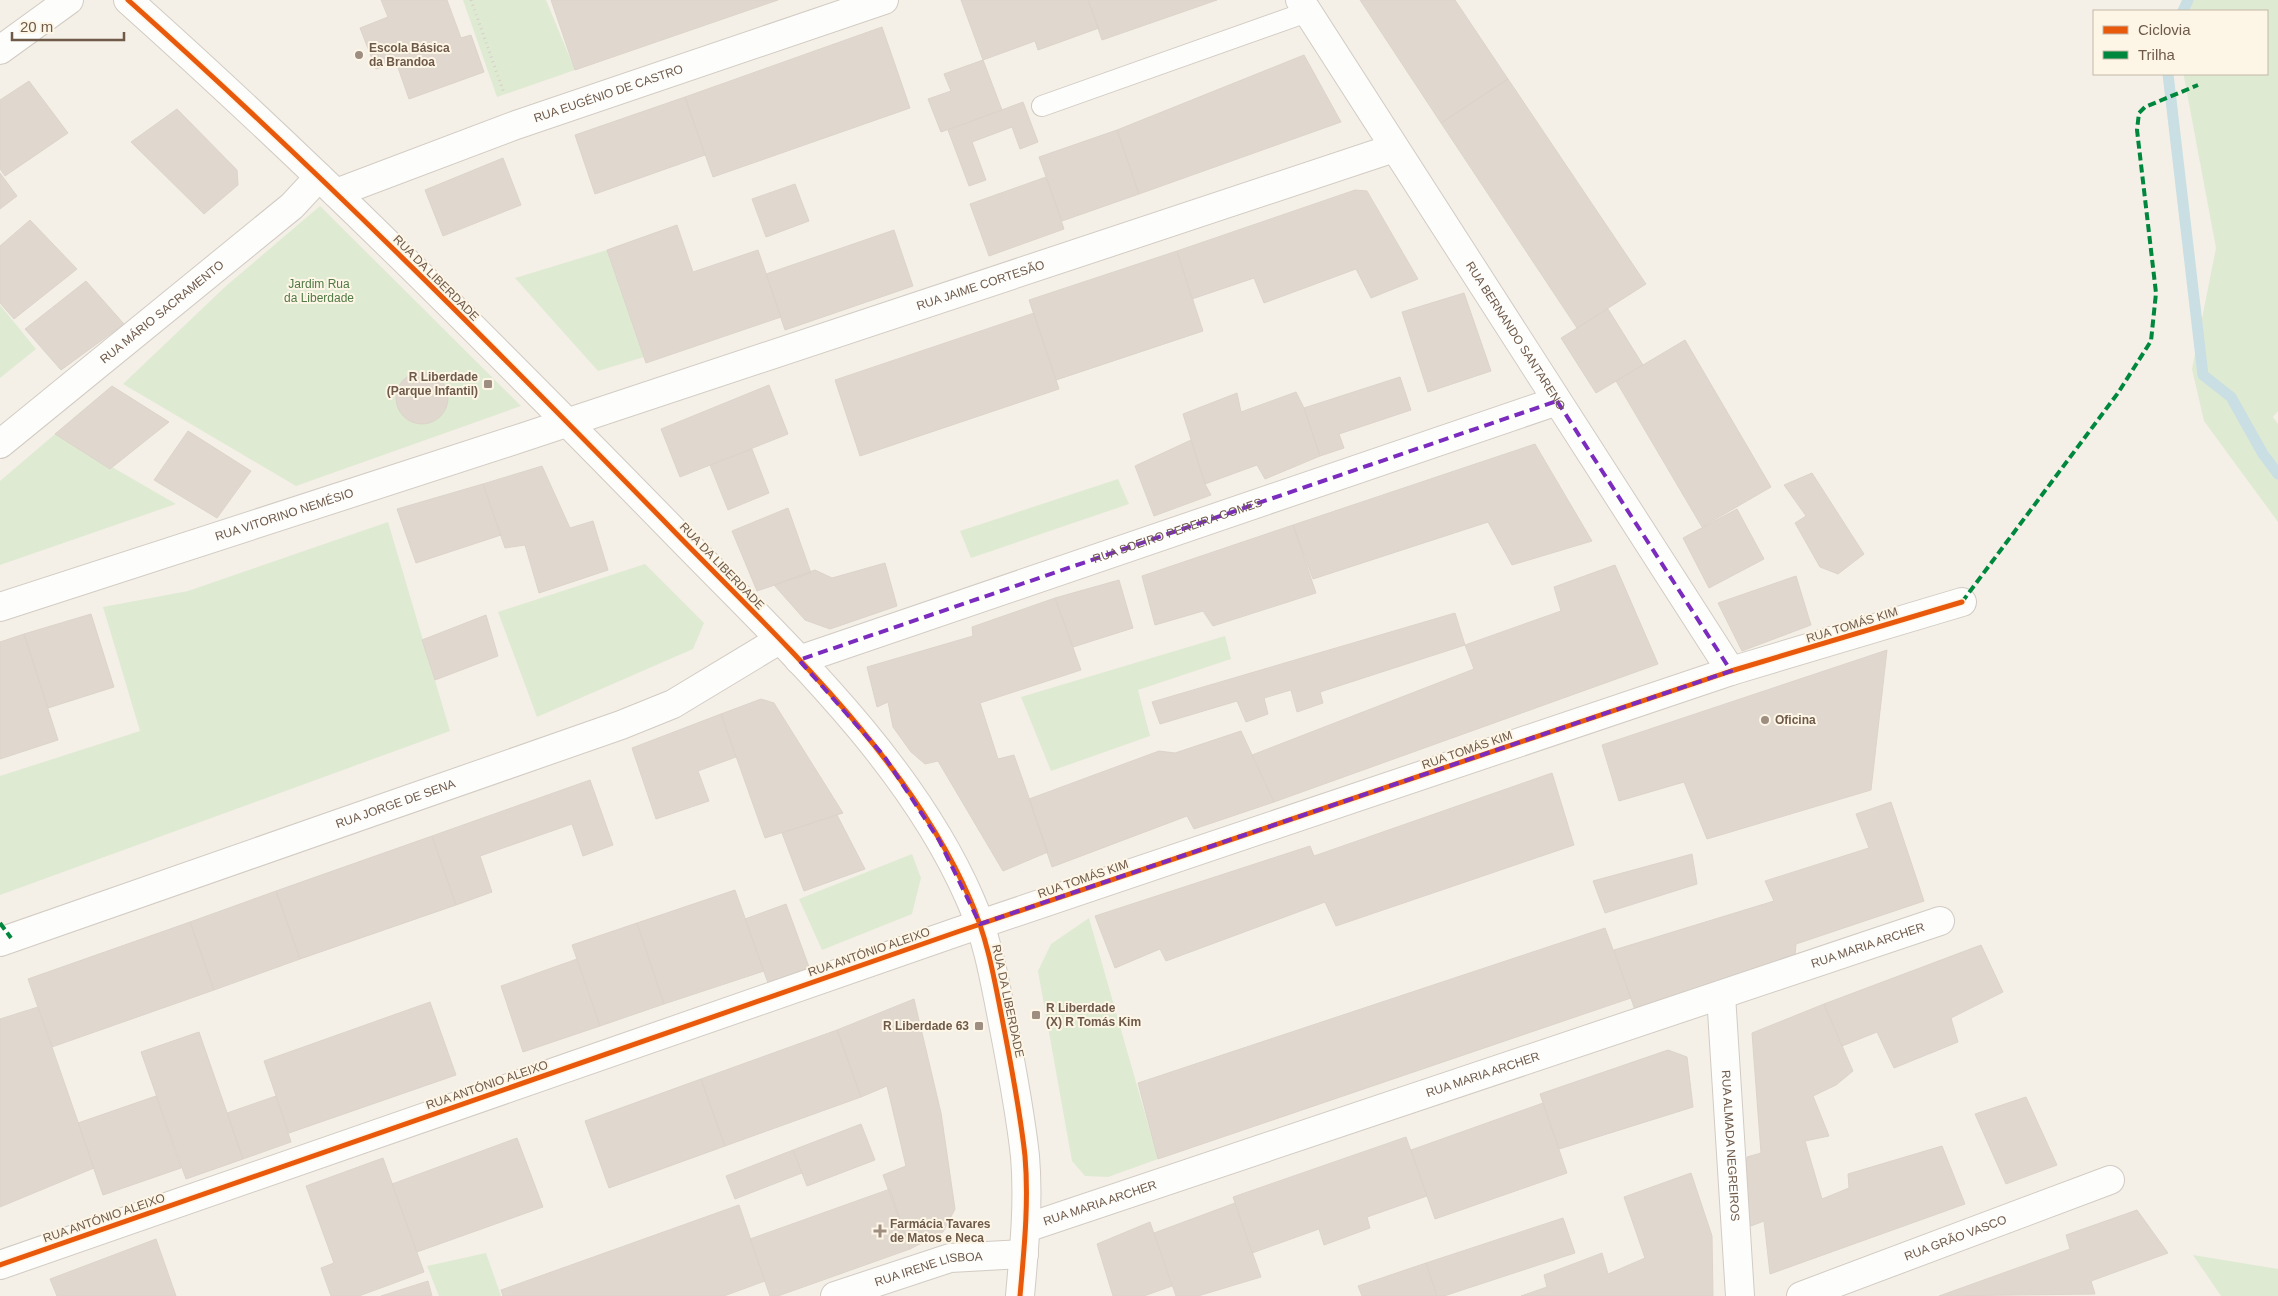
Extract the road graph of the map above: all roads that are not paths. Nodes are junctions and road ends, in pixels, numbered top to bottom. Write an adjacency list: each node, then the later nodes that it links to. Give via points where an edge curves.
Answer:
1 (69, 0): 5 (street)
2 (128, 0): 8 (street, RUA DA LIBERDADE)
3 (884, 0): 8 (street, RUA EUGÉNIO DE CASTRO, via 516,125)
4 (1304, 6): 6 (lane); 7 (street, RUA BERNANDO SANTARENO)
5 (0, 50)
6 (1042, 106)
7 (1394, 148): 9 (street, RUA BERNANDO SANTARENO); 10 (street, RUA JAIME CORTESÃO)
8 (327, 185): 10 (street, RUA DA LIBERDADE); 11 (street, RUA MÁRIO SACRAMENTO, via 292,206)
9 (1557, 401): 15 (street, RUA SOEIRO PEREIRA GOMES); 16 (street, RUA BERNANDO SANTARENO)
10 (568, 422): 13 (street, RUA VITORINO NEMÉSIO); 14 (street, RUA DA LIBERDADE)
11 (0, 444)
12 (1962, 602): 16 (street, RUA TOMÁS KIM)
13 (0, 607)
14 (779, 640): 15 (street, RUA DA LIBERDADE); 19 (street, RUA JORGE DE SENA, via 673,704 621,725)
15 (799, 660): 18 (street, RUA DA LIBERDADE, via 884,756 939,840 969,895)
16 (1732, 671): 18 (street, RUA TOMÁS KIM)
17 (1940, 921): 20 (street, RUA MARIA ARCHER)
18 (980, 924): 22 (street, RUA DA LIBERDADE, via 991,962 1018,1098 1025,1158); 23 (street, RUA ANTÓNIO ALEIXO)
19 (0, 942)
20 (1721, 996): 22 (street, RUA MARIA ARCHER); 26 (street, RUA ALMADA NEGREIROS)
21 (2110, 1180): 27 (street, RUA GRÃO VASCO)
22 (1025, 1241): 24 (street, RUA IRENE LISBOA, via 950,1258); 25 (street, RUA DA LIBERDADE)
23 (0, 1265)
24 (835, 1296)
25 (1020, 1296)
26 (1740, 1296)
27 (1801, 1296)

